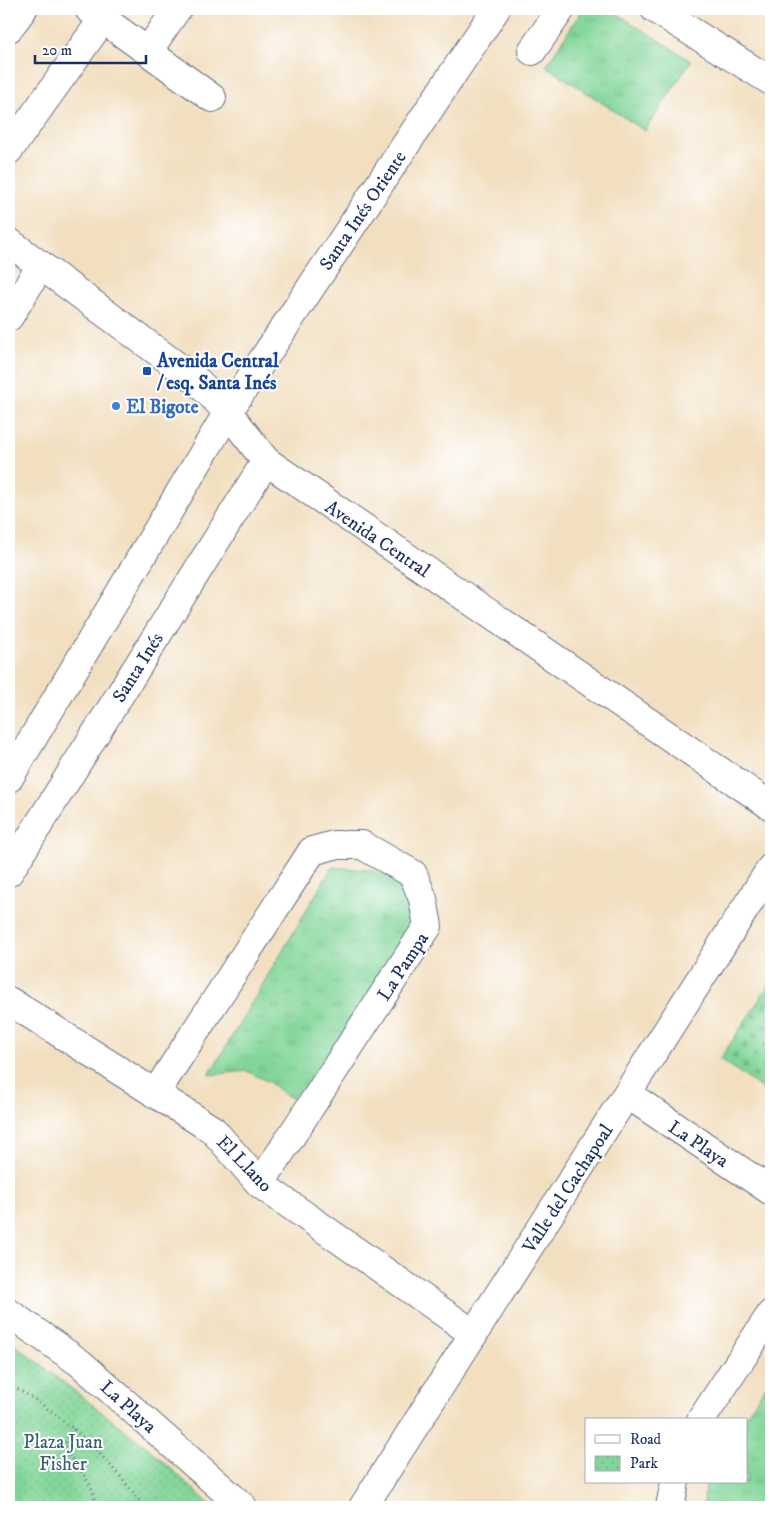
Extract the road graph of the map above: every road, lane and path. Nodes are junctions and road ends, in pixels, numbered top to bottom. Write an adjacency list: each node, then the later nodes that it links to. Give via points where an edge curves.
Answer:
1 (23, 9): 7 (street)
2 (177, 9): 8 (street)
3 (496, 9): 16 (street, Santa Inés Oriente)
4 (561, 9): 9 (street)
5 (655, 9): 10 (street)
6 (96, 14): 8 (street); 12 (street)
7 (9, 28)
8 (148, 51): 11 (street)
9 (532, 51)
10 (771, 81)
11 (212, 98)
12 (9, 150)
13 (9, 242): 14 (street, Avenida Central)
14 (41, 266): 15 (street); 16 (street, Avenida Central, via 196,380)
15 (9, 317)
16 (228, 412): 17 (street, Avenida Central); 18 (street)
17 (266, 461): 19 (street, Avenida Central); 21 (street, Santa Inés)
18 (12, 765)
19 (771, 806)
20 (771, 868): 24 (street, Valle del Cachapoal)
21 (9, 872)
22 (9, 1001): 23 (street, El Llano)
23 (155, 1094): 25 (street, El Llano, via 213,1130); 25 (street, La Pampa, via 312,851 334,845 362,844 413,874 423,898 428,926)
24 (627, 1094): 26 (street, La Playa); 29 (street, Valle del Cachapoal)
25 (260, 1184): 29 (street, El Llano)
26 (771, 1191)
27 (9, 1313): 38 (street, La Playa, via 80,1363)
28 (771, 1314): 31 (street)
29 (474, 1334): 39 (street, Valle del Cachapoal)
30 (9, 1384): 32 (path)
31 (702, 1418)
32 (74, 1429): 36 (path, via 65,1442 65,1449 91,1487); 37 (path, via 117,1472)
33 (675, 1484): 40 (street)
34 (9, 1500): 35 (path)
35 (15, 1507)
36 (94, 1507)
37 (144, 1507)
38 (243, 1507)
39 (363, 1507)
40 (670, 1507)

